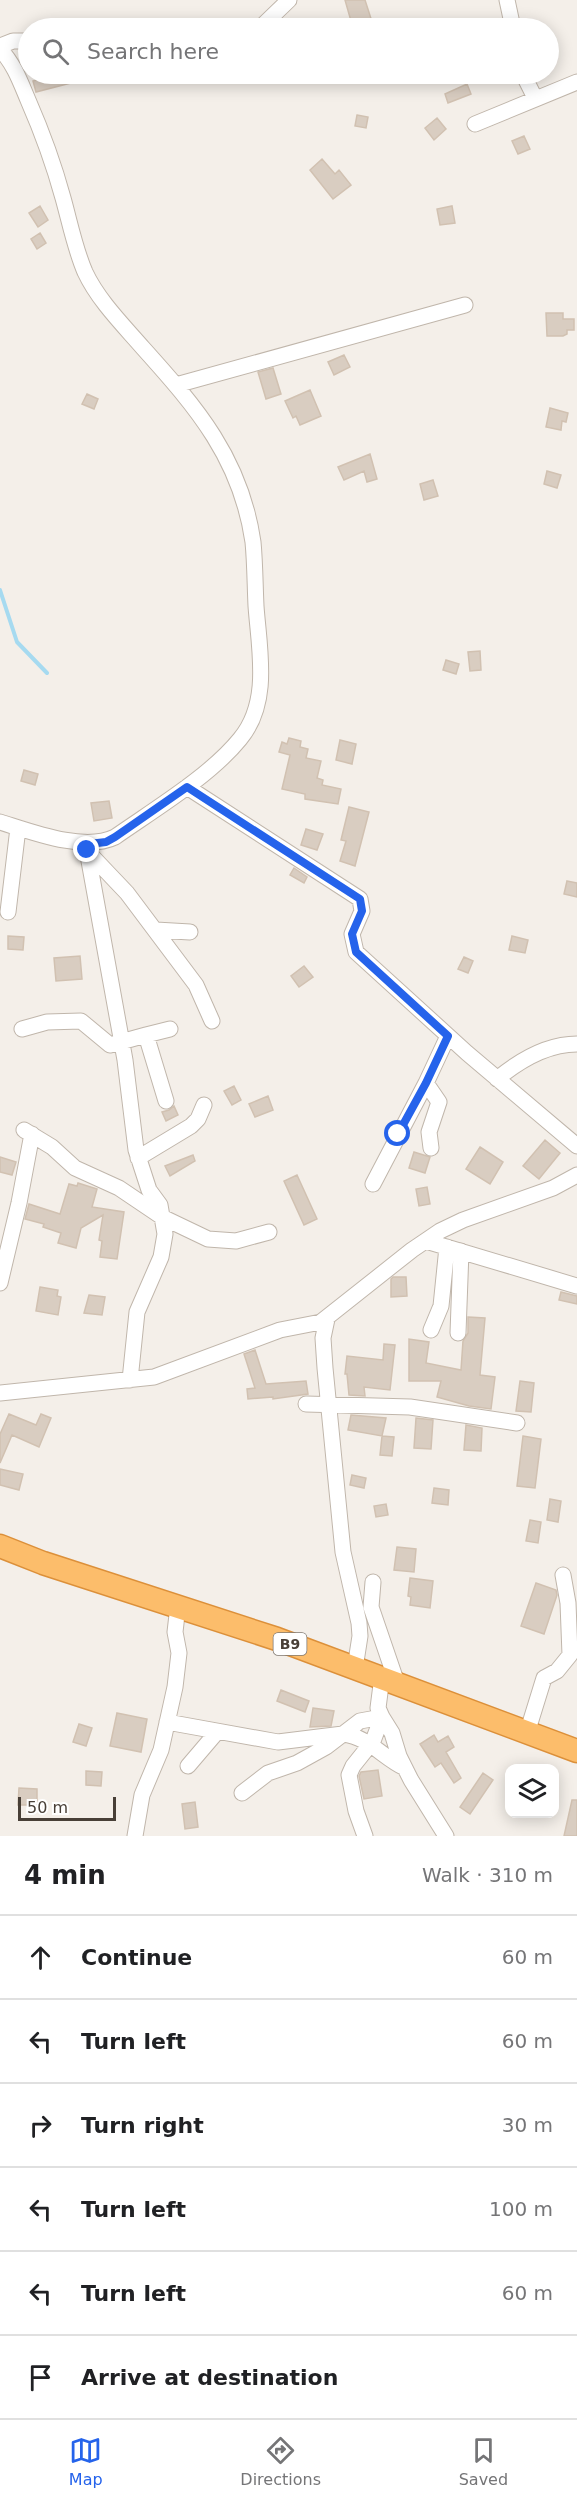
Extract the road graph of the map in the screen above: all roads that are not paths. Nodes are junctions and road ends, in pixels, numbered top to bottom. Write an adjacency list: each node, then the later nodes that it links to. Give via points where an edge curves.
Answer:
1 (289, 0): 3 (street)
2 (507, 0): 4 (street)
3 (270, 18)
4 (511, 18)
5 (18, 41): 6 (street)
6 (0, 48): 7 (street)
7 (18, 76)
8 (577, 82): 11 (street)
9 (21, 84): 14 (street, via 56,173 86,274 116,317)
10 (529, 84): 11 (street)
11 (535, 98): 12 (street)
12 (475, 124)
13 (465, 305): 14 (street)
14 (176, 385): 15 (street, via 223,448 248,517 255,558 261,672 258,701 241,738)
15 (187, 787): 18 (street, via 115,837); 26 (street, via 360,899 362,911 352,934 356,952)
16 (0, 822): 17 (street)
17 (18, 828): 18 (street); 19 (street)
18 (89, 849): 20 (street); 27 (street)
19 (8, 912)
20 (156, 930): 21 (street); 22 (street, via 196,985)
21 (190, 932)
22 (212, 1021)
23 (22, 1029): 27 (street, via 47,1022 81,1021 110,1046)
24 (170, 1029): 25 (street)
25 (146, 1035): 27 (street); 31 (street)
26 (448, 1036): 29 (street); 30 (street)
27 (122, 1042): 35 (street)
28 (577, 1044): 29 (street, via 563,1044 537,1053)
29 (497, 1079): 33 (street)
30 (426, 1083): 34 (street, via 439,1102 429,1132); 37 (street)
31 (166, 1101)
32 (204, 1106): 35 (street, via 191,1126)
33 (577, 1146)
34 (431, 1148)
35 (138, 1158): 38 (street)
36 (577, 1175): 40 (street, via 535,1195 463,1220)
37 (373, 1184)
38 (162, 1217): 39 (street, via 208,1239 236,1242); 42 (street, via 128,1193 75,1168 28,1132 19,1203); 47 (street, via 165,1234 161,1257 137,1312)
39 (269, 1232)
40 (426, 1241): 41 (street); 44 (street)
41 (454, 1249): 43 (street); 45 (street, via 441,1306); 46 (street)
42 (0, 1283)
43 (577, 1286)
44 (327, 1319): 47 (street, via 280,1330 154,1377); 50 (street, via 323,1338)
45 (431, 1330)
46 (458, 1333)
47 (130, 1380): 48 (street)
48 (0, 1393)
49 (306, 1404): 50 (street)
50 (329, 1405): 51 (street, via 410,1407); 56 (street, via 343,1552 359,1623)
51 (517, 1423)
52 (0, 1546): 55 (highway, B9)
53 (563, 1575): 61 (street, via 570,1655 557,1671 544,1678)
54 (374, 1582): 57 (street, via 371,1607)
55 (178, 1606): 56 (highway, B9); 59 (street, via 175,1632 179,1653)
56 (355, 1668): 57 (highway, B9)
57 (390, 1680): 58 (street, via 378,1707); 61 (highway, B9)
58 (382, 1717): 62 (street, via 360,1721); 63 (street); 66 (street)
59 (167, 1722): 60 (street); 68 (street, via 161,1750 142,1795)
60 (217, 1732): 62 (street, via 279,1742); 65 (street)
61 (527, 1733): 64 (highway, B9)
62 (343, 1734): 63 (street); 67 (street, via 326,1748 268,1773)
63 (371, 1744): 66 (street, via 382,1756); 69 (street, via 349,1775)
64 (577, 1751)
65 (188, 1766)
66 (405, 1768): 70 (street)
67 (242, 1793)
68 (135, 1836)
69 (365, 1836)
70 (446, 1836)

